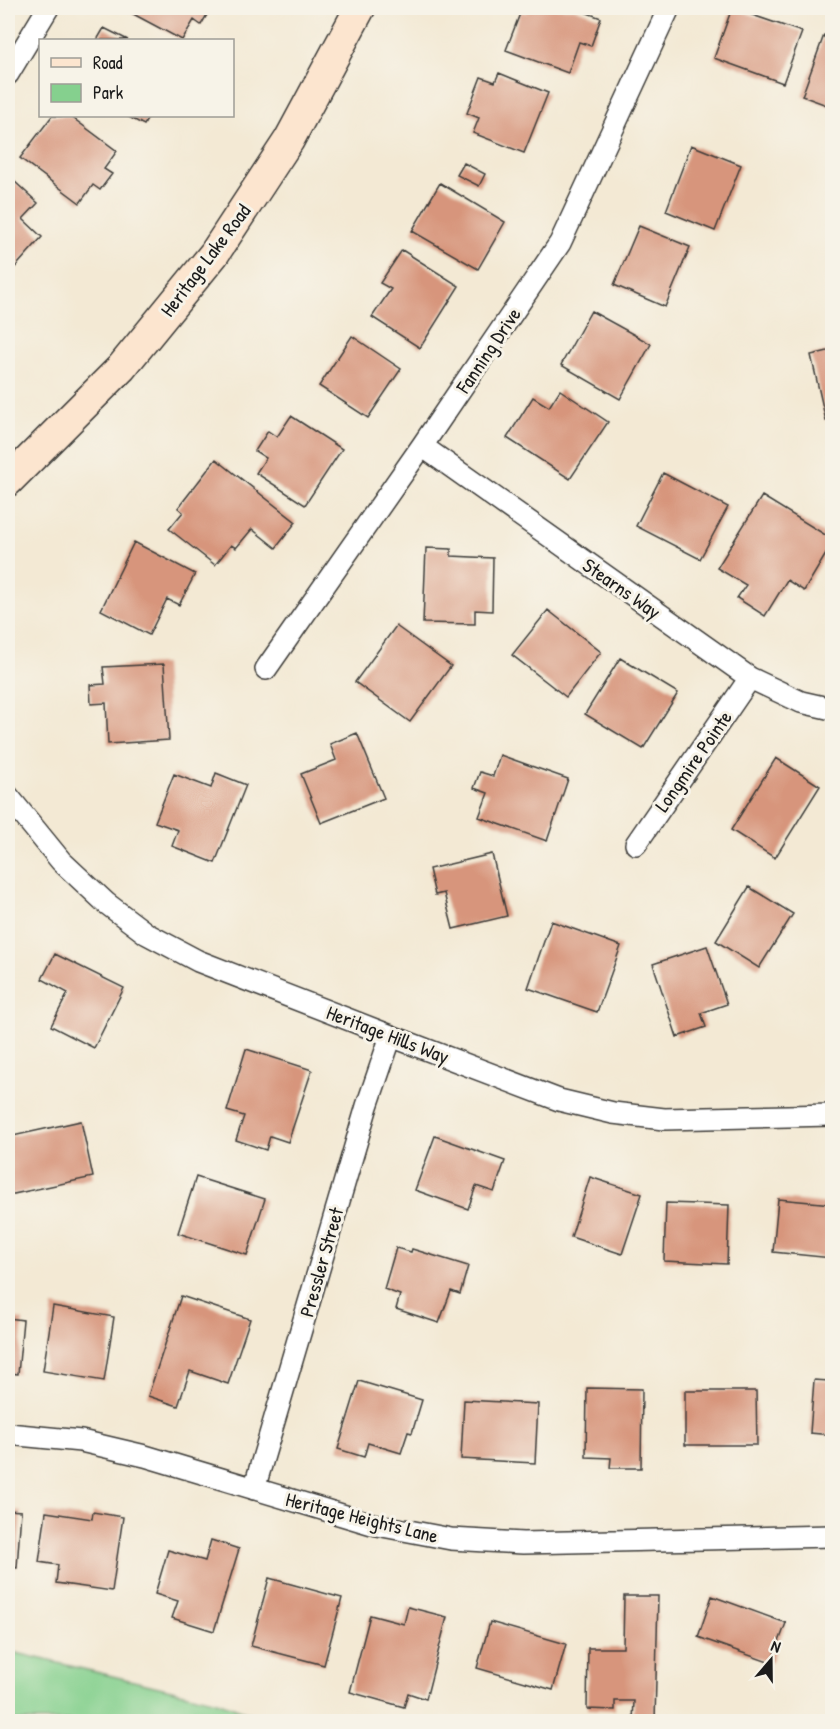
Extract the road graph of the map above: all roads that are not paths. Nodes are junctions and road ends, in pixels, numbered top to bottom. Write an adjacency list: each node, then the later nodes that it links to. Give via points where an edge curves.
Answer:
1 (48, 8): 4 (street)
2 (360, 8): 6 (main road, Heritage Lake Road, via 289,140 214,254 121,368)
3 (669, 8): 5 (street, Fanning Drive, via 560,243)
4 (8, 74)
5 (422, 446): 7 (street, Fanning Drive); 8 (street, Stearns Way)
6 (8, 481)
7 (266, 669)
8 (750, 678): 9 (street, Stearns Way, via 801,702); 11 (street, Longmire Pointe)
9 (832, 709)
10 (8, 796): 12 (street, Heritage Hills Way, via 61,861 147,934 198,961)
11 (636, 844)
12 (391, 1036): 13 (street, Heritage Hills Way, via 559,1100 614,1113 664,1119); 15 (street, Pressler Street)
13 (832, 1115)
14 (8, 1434): 15 (street, Heritage Heights Lane, via 92,1444)
15 (254, 1489): 16 (street, Heritage Heights Lane, via 372,1524 452,1539 523,1542)
16 (832, 1536)

